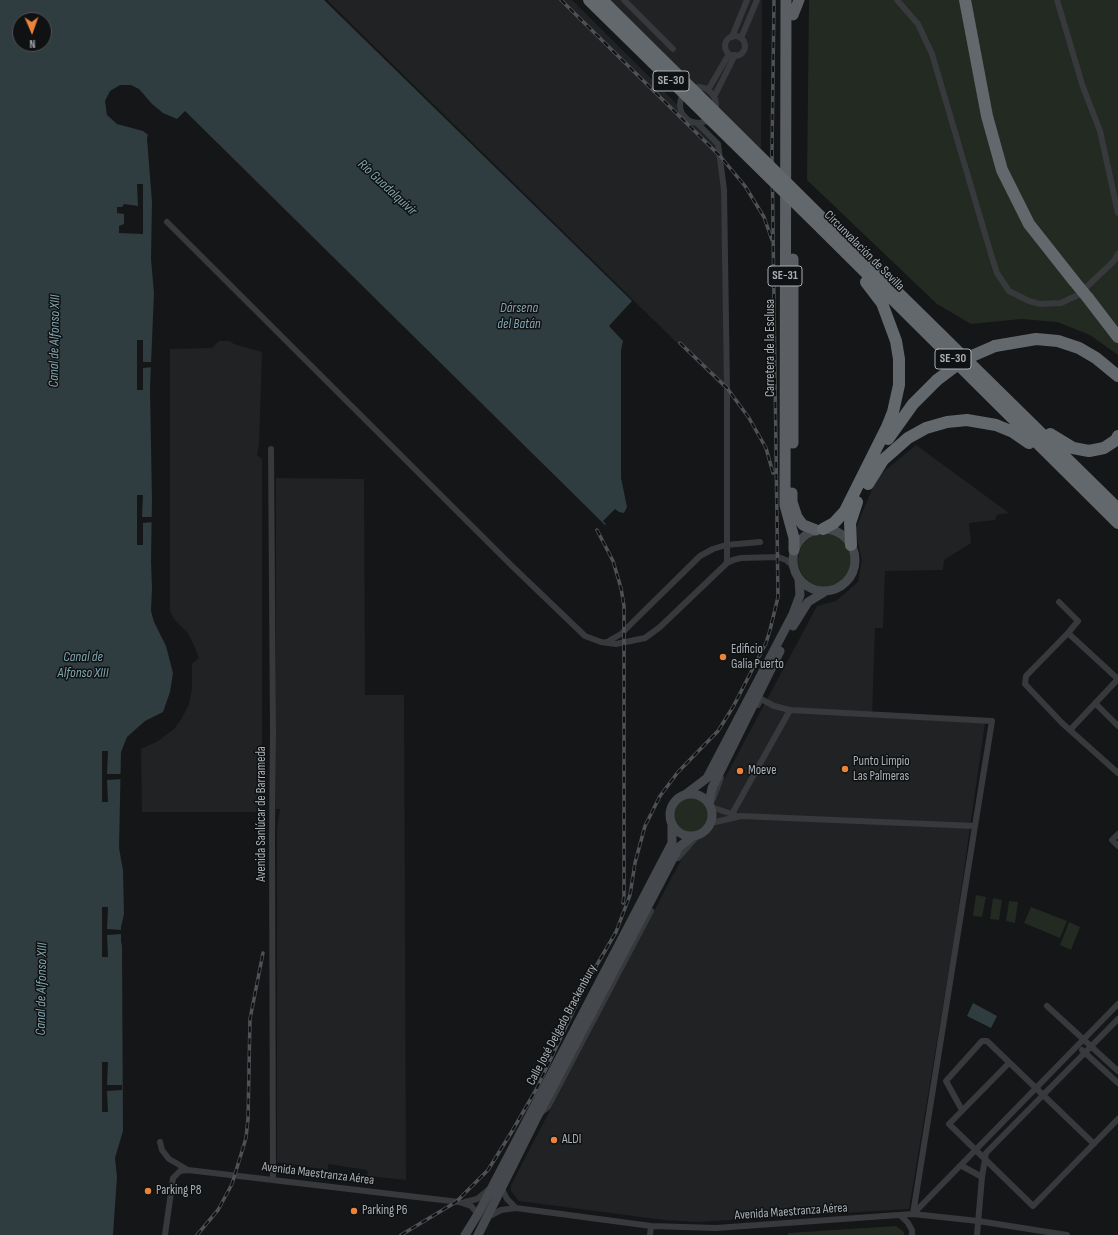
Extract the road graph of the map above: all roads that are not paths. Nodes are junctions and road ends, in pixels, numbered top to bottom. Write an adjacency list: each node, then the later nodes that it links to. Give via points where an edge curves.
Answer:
1 (589, 0): 22 (highway, Circunvalación de Sevilla / SE-30, bridge)
2 (602, 0): 22 (highway, Circunvalación de Sevilla / SE-30, bridge)
3 (624, 0): 15 (street)
4 (746, 0): 13 (street)
5 (757, 0): 14 (street)
6 (786, 0): 40 (highway, Carretera de la Esclusa / SE-31, via 785,505 794,538)
7 (794, 0): 12 (highway, Carretera de la Esclusa / SE-31)
8 (799, 0): 12 (highway)
9 (897, 0): 24 (street, via 918,24 932,54 993,261 1006,286 1029,301 1051,305 1061,303 1078,295 1114,261)
10 (965, 0): 25 (highway, bridge, via 987,116 1002,170 1029,224)
11 (1057, 0): 20 (street, via 1081,82 1100,131)
12 (793, 15): 36 (highway, Carretera de la Esclusa / SE-31, via 792,502 797,517 803,524)
13 (732, 37): 14 (street); 16 (street, via 727,39 725,45)
14 (741, 38): 16 (street, via 744,48 741,53)
15 (673, 49)
16 (732, 54): 17 (street); 18 (street)
17 (708, 90): 18 (street); 19 (street, via 696,87 681,98 683,115)
18 (714, 98): 19 (street, via 714,113 707,121)
19 (697, 123): 38 (street, via 718,144 724,190 728,388)
20 (1118, 213)
21 (167, 222): 47 (street, via 577,630 592,640)
22 (822, 223): 23 (highway, Circunvalación de Sevilla / SE-30); 29 (highway, Circunvalación de Sevilla / SE-30)
23 (844, 252): 32 (highway, Circunvalación de Sevilla / SE-30); 33 (highway, via 882,303 896,341 899,359 899,384 892,412)
24 (1118, 254)
25 (1118, 336)
26 (1107, 367): 27 (highway); 28 (highway); 33 (highway, bridge, via 1079,348 1058,341 1036,339 995,346 965,359 937,380 913,404 898,422)
27 (1118, 376)
28 (1118, 383)
29 (1015, 407): 30 (highway, via 1073,448 1090,451 1104,448); 34 (highway, Circunvalación de Sevilla / SE-30)
30 (1118, 436)
31 (271, 449): 87 (street, Avenida Sanlúcar de Barrameda, via 274,732)
32 (1060, 467): 33 (highway, via 1013,432 996,425 967,420 926,428 908,438); 35 (highway, Circunvalación de Sevilla / SE-30)
33 (870, 471): 36 (highway, via 834,524); 39 (highway, via 854,507 850,523)
34 (1118, 509)
35 (1118, 523)
36 (819, 530): 39 (main road, via 837,532); 40 (main road, via 802,538)
37 (760, 542): 38 (street)
38 (726, 545): 41 (street); 47 (street, via 700,556 621,634)
39 (851, 545): 44 (main road, via 855,557 851,575 843,584)
40 (794, 550): 42 (main road)
41 (726, 563): 42 (street, via 741,558 778,557); 47 (street, via 654,633 624,643)
42 (793, 566): 43 (main road)
43 (799, 579): 44 (main road, via 808,587); 56 (main road, via 800,595 793,614 714,765 707,778)
44 (826, 591): 48 (main road, via 808,602)
45 (1058, 602): 46 (street, via 1078,621)
46 (1068, 632): 49 (street); 54 (street, via 1026,676 1025,684)
47 (607, 642)
48 (781, 649): 50 (street); 57 (main road, via 712,788)
49 (1118, 679): 51 (street)
50 (761, 699): 52 (street); 57 (street, via 723,773)
51 (1095, 703): 53 (street); 54 (street)
52 (790, 710): 58 (street); 62 (street, via 992,721)
53 (1118, 726)
54 (1070, 730): 55 (street)
55 (1118, 773)
56 (686, 794): 57 (main road, via 701,796); 61 (main road, via 679,797 672,806)
57 (710, 806): 58 (street); 60 (main road)
58 (732, 814): 59 (street)
59 (741, 816): 60 (street); 62 (street)
60 (711, 823): 64 (main road, via 706,830)
61 (672, 824): 64 (main road, via 680,833); 88 (main road, Calle José Delgado Brackenbury, via 672,843)
62 (975, 826): 91 (street)
63 (1118, 834): 65 (street, via 1112,840)
64 (696, 836): 88 (main road, Calle José Delgado Brackenbury, via 679,848 536,1119)
65 (1118, 846)
66 (1118, 1004): 69 (street)
67 (1047, 1006): 69 (street)
68 (1118, 1019): 71 (street)
69 (1083, 1040): 70 (street); 71 (street)
70 (1078, 1047): 72 (street); 76 (street)
71 (1091, 1047): 72 (street); 74 (street)
72 (1085, 1053): 75 (street); 77 (street)
73 (1009, 1063): 76 (street); 78 (street); 78 (street, via 987,1041 982,1041 946,1081)
74 (1118, 1071)
75 (1118, 1083)
76 (1036, 1089): 77 (street); 82 (street)
77 (1042, 1096): 81 (street); 83 (street, via 986,1153)
78 (962, 1110): 82 (street, via 949,1124)
79 (1118, 1119): 81 (street)
80 (160, 1142): 85 (street, via 169,1159)
81 (1094, 1144): 83 (street, via 1033,1206)
82 (976, 1152): 83 (street); 84 (street)
83 (984, 1160): 86 (street)
84 (962, 1166): 86 (street); 91 (street)
85 (188, 1170): 87 (street, Avenida Maestranza Aérea); 97 (street, Avenida Maestranza Aérea, via 176,1174 173,1178)
86 (982, 1177): 94 (street)
87 (273, 1180): 89 (street, Avenida Maestranza Aérea)
88 (497, 1186): 89 (street, via 477,1199); 90 (street); 92 (main road, Calle José Delgado Brackenbury)
89 (459, 1202): 92 (street, via 468,1204)
90 (516, 1208): 92 (street, Avenida Maestranza Aérea); 95 (street, Avenida Maestranza Aérea)
91 (913, 1214): 93 (street, Avenida Maestranza Aérea); 94 (street, Avenida Maestranza Aérea)
92 (482, 1216): 98 (main road, Calle José Delgado Brackenbury); 99 (main road, Calle José Delgado Brackenbury)
93 (901, 1216): 95 (street, Avenida Maestranza Aérea, via 716,1228); 101 (street, via 908,1223)
94 (978, 1221): 96 (street, Avenida Maestranza Aérea); 102 (street)
95 (652, 1226): 100 (street)
96 (1046, 1233): 103 (street, Avenida Maestranza Aérea)
97 (165, 1235)
98 (465, 1235)
99 (478, 1235)
100 (650, 1235)
101 (912, 1235)
102 (977, 1235)
103 (1067, 1235)

